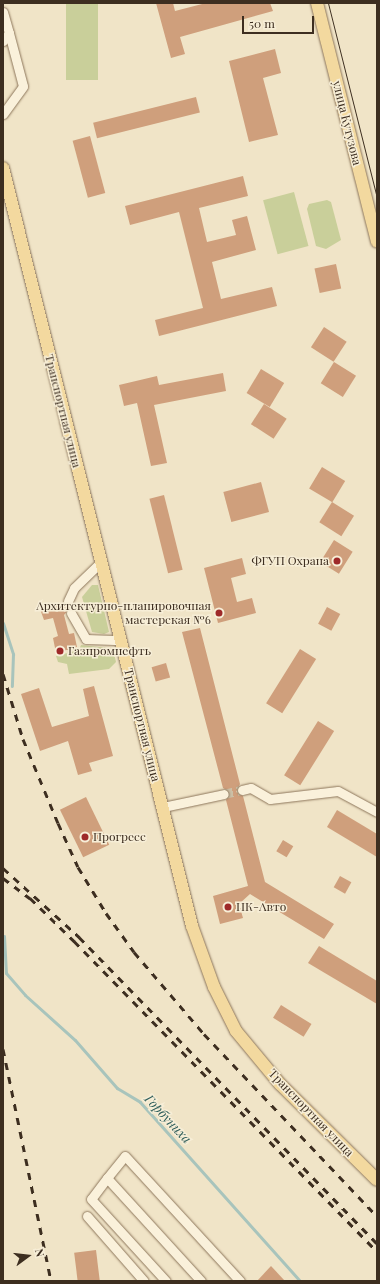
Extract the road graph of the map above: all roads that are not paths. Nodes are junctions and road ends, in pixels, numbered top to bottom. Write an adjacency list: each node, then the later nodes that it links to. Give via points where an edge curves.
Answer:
1 (317, 3): 7 (main road, улица Кутузова)
2 (3, 12): 3 (street)
3 (9, 33): 4 (street); 5 (street, via 23,86)
4 (3, 42)
5 (3, 114)
6 (3, 168): 8 (main road, Транспортная улица)
7 (377, 242)
8 (100, 562): 9 (street, via 74,588); 11 (main road, Транспортная улица)
9 (68, 601)
10 (71, 613): 11 (street, via 86,639)
11 (121, 640): 14 (main road, Транспортная улица)
12 (242, 790): 15 (street, via 251,788 270,799 338,791)
13 (224, 794): 14 (street)
14 (163, 807): 17 (main road, Транспортная улица, via 192,926 214,986 236,1031 280,1084)
15 (377, 812)
16 (107, 1178): 20 (street, via 91,1199); 21 (street); 22 (street, via 125,1156)
17 (377, 1180)
18 (87, 1216): 19 (street)
19 (144, 1281)
20 (166, 1281)
21 (202, 1281)
22 (240, 1281)

